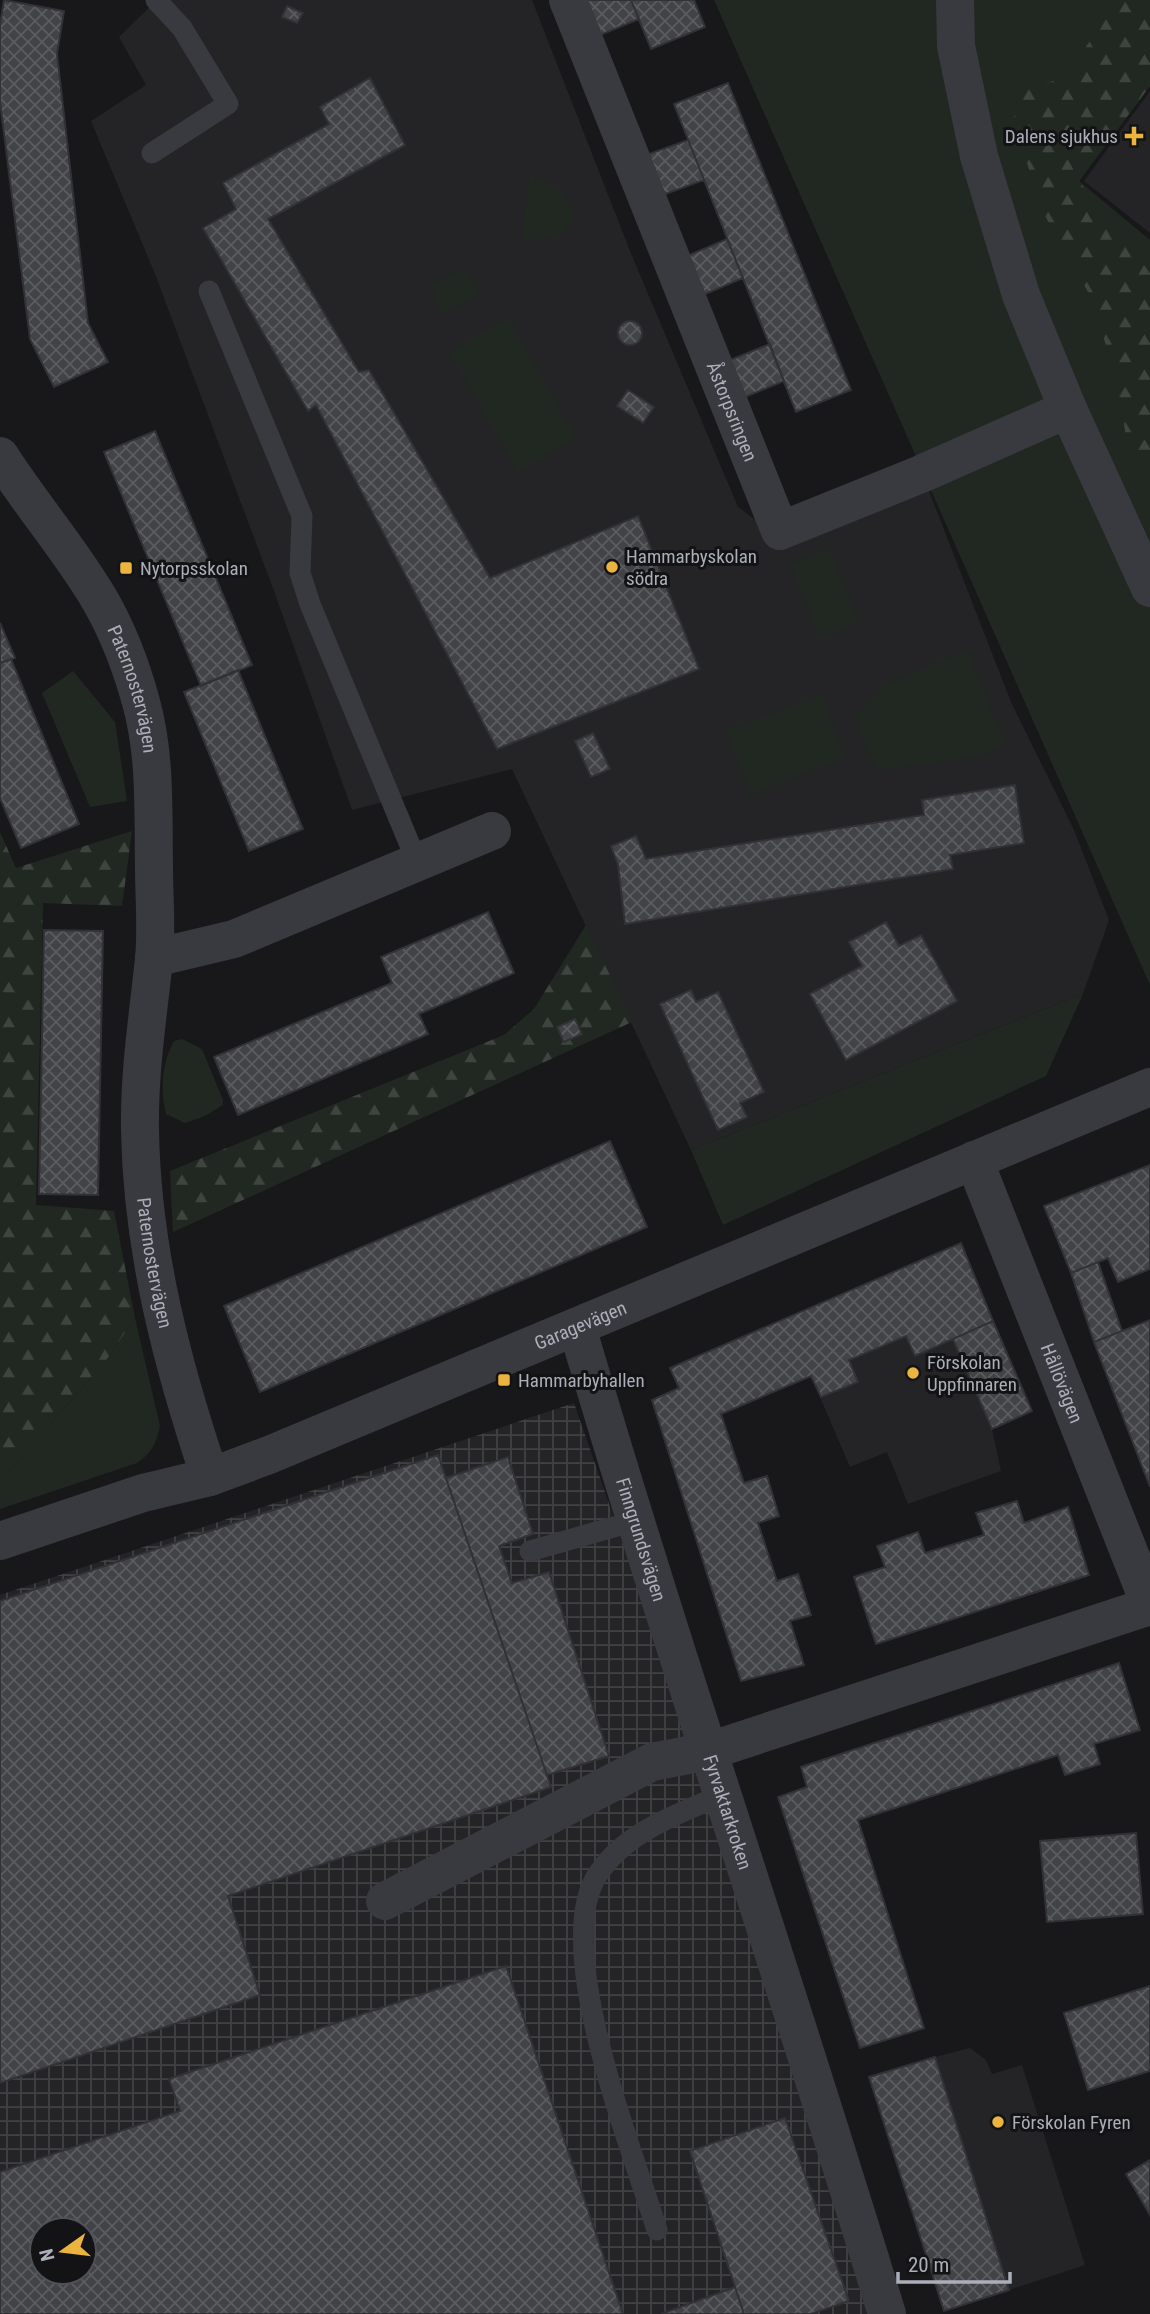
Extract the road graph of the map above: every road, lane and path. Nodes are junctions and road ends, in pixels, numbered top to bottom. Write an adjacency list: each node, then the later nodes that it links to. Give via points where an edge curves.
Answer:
1 (156, 0): 4 (lane, via 182,27 228,104)
2 (568, 0): 6 (street, Åstorpsringen, via 780,531)
3 (955, 0): 6 (street, via 956,46 979,156 1021,295)
4 (152, 153)
5 (209, 291): 10 (lane, via 302,516 300,573 310,604)
6 (1068, 409): 8 (street)
7 (0, 456): 11 (street, Paternostervägen, via 100,602 141,701 155,808)
8 (1150, 588)
9 (492, 831): 10 (street)
10 (417, 862): 11 (street, via 234,939)
11 (154, 958): 15 (street, Paternostervägen, via 142,1043 140,1131 152,1262 183,1396)
12 (1150, 1087): 13 (street, Garagevägen)
13 (974, 1160): 14 (street, Garagevägen); 19 (street, Hållövägen)
14 (577, 1327): 15 (street, Garagevägen); 16 (street, Finngrundsvägen)
15 (210, 1476): 17 (street, Garagevägen, via 143,1493)
16 (635, 1521): 18 (lane); 20 (street, Finngrundsvägen)
17 (0, 1541)
18 (530, 1551)
19 (1150, 1605): 20 (street, Fyrvaktarkroken)
20 (709, 1751): 21 (street, Fyrvaktarkroken); 22 (street, via 652,1762)
21 (722, 1795): 23 (lane, via 662,1820 617,1852 597,1875 586,1898 582,1945 587,1990); 24 (street, Fyrvaktarkroken)
22 (384, 1901)
23 (657, 2230)
24 (887, 2314)

